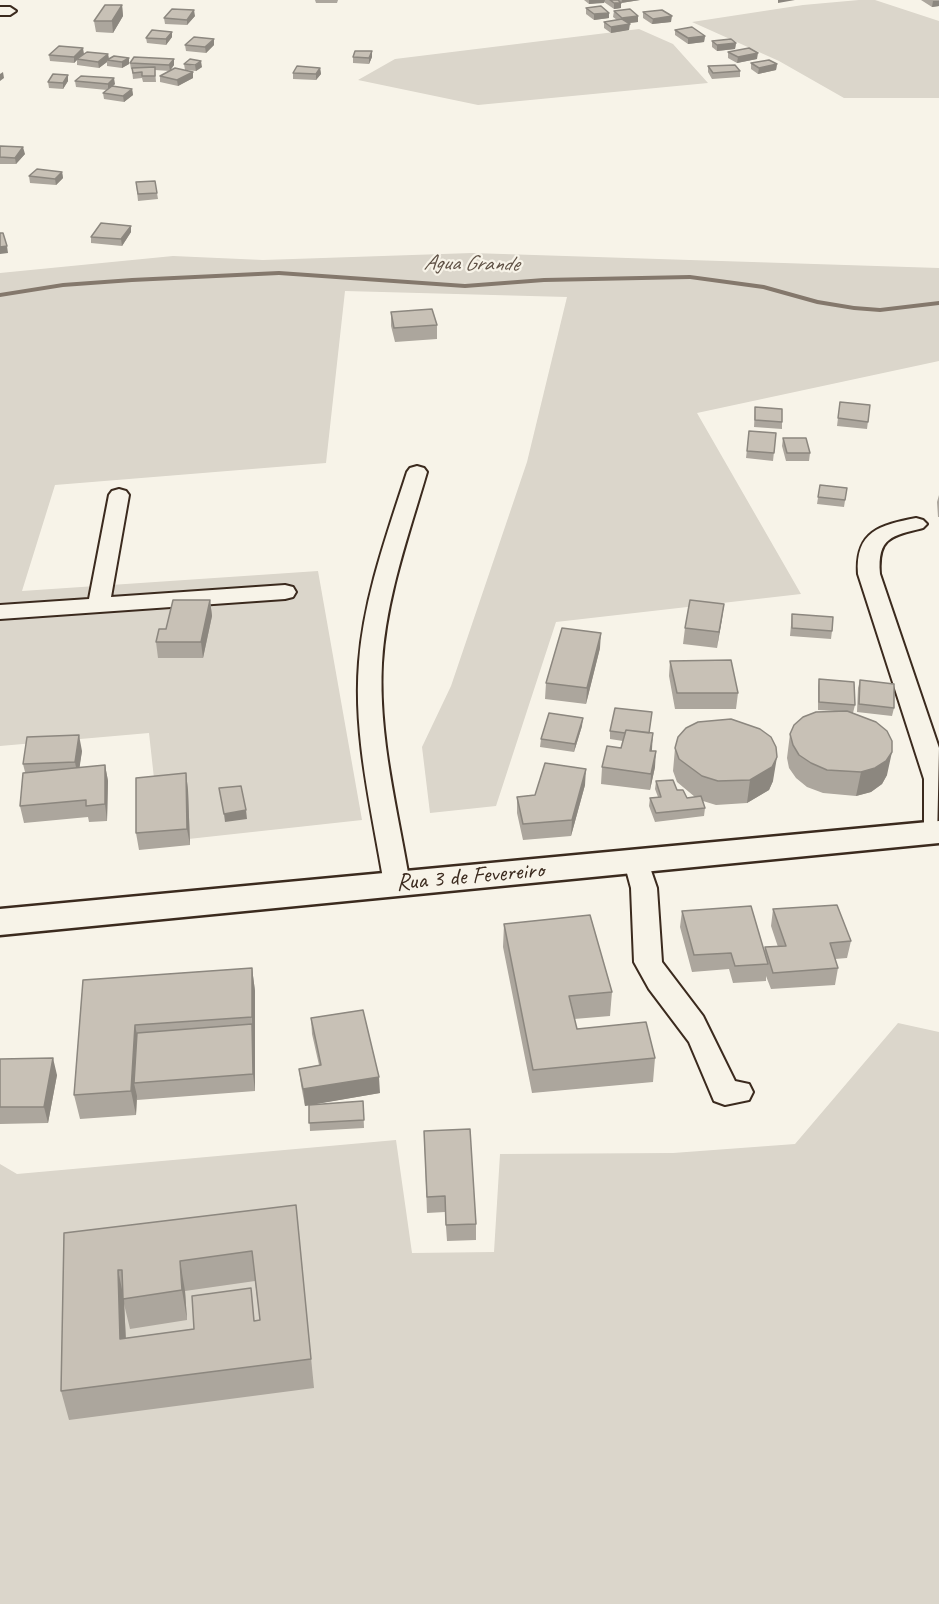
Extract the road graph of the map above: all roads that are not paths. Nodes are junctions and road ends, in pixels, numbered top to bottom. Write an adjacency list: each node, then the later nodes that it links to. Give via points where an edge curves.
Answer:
1 (417, 472): 9 (street, via 385,578 372,647 370,688)
2 (119, 495): 5 (street)
3 (916, 524): 7 (street, via 880,534 866,557 937,779)
4 (285, 592): 5 (street)
5 (99, 605): 6 (street)
6 (0, 612)
7 (938, 832): 8 (main road, Rua 3 de Fevereiro)
8 (637, 862): 9 (main road, Rua 3 de Fevereiro); 11 (street, via 644,888 648,962 703,1041 725,1093)
9 (397, 884): 10 (main road, Rua 3 de Fevereiro)
10 (0, 922)
11 (738, 1092)

